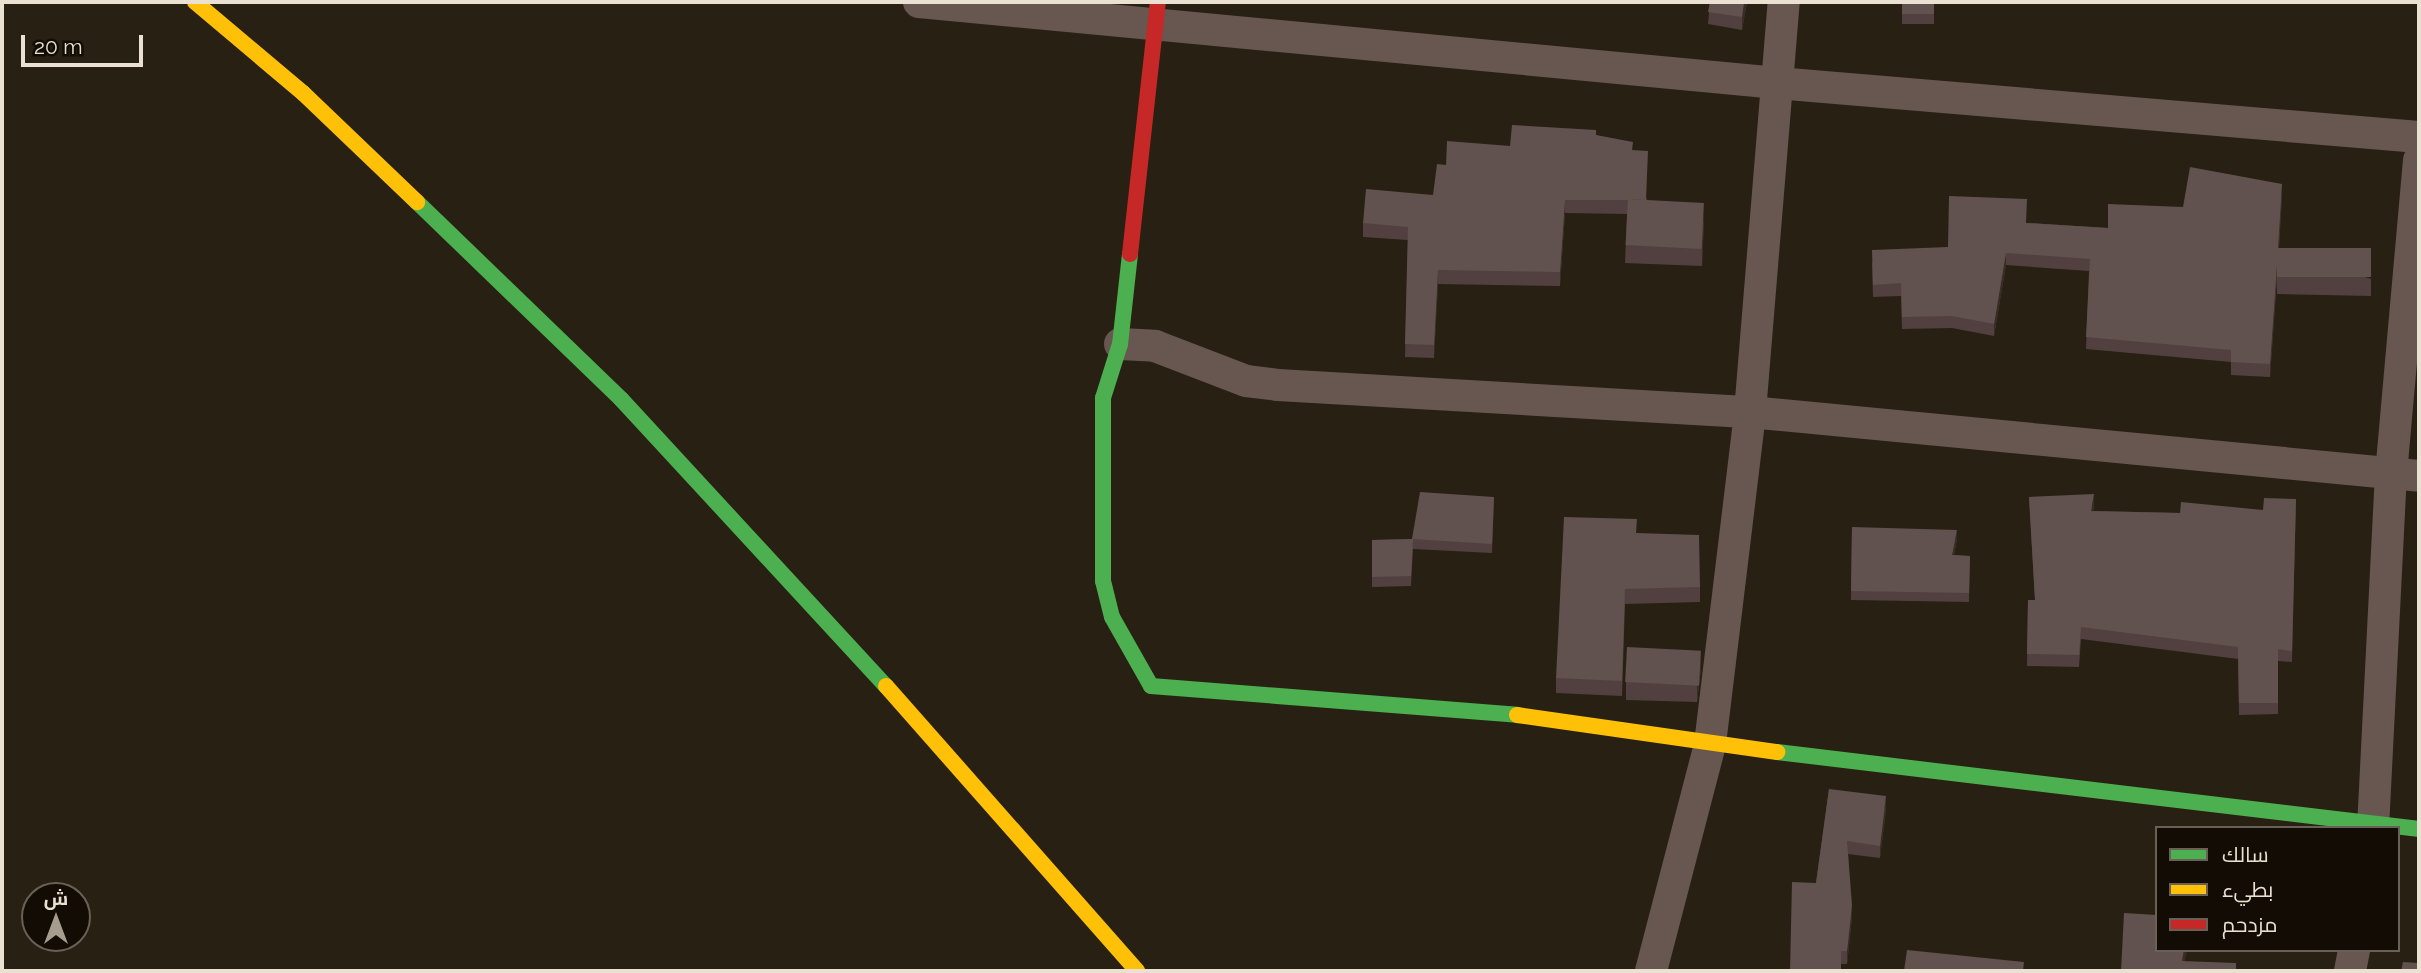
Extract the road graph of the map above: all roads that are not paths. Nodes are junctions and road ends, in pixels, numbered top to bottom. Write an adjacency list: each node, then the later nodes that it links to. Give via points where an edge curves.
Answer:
1 (195, 2): 17 (main road, via 303,93 621,399 916,718)
2 (919, 2): 4 (street)
3 (1784, 2): 5 (street)
4 (1158, 13): 5 (street); 8 (main road)
5 (1777, 83): 6 (street); 9 (street)
6 (2419, 137)
7 (2419, 160): 10 (street)
8 (1120, 344): 9 (street, via 1155,346 1256,382); 11 (main road, via 1103,398 1103,581 1112,617 1151,685 1513,714)
9 (1750, 412): 10 (street); 11 (street)
10 (2405, 475): 13 (street)
11 (1710, 744): 12 (main road); 18 (street)
12 (2365, 826)
13 (2373, 826)
14 (2400, 828): 15 (main road)
15 (2419, 829)
16 (2354, 952): 19 (street)
17 (1137, 971)
18 (1651, 971)
19 (2350, 971)

